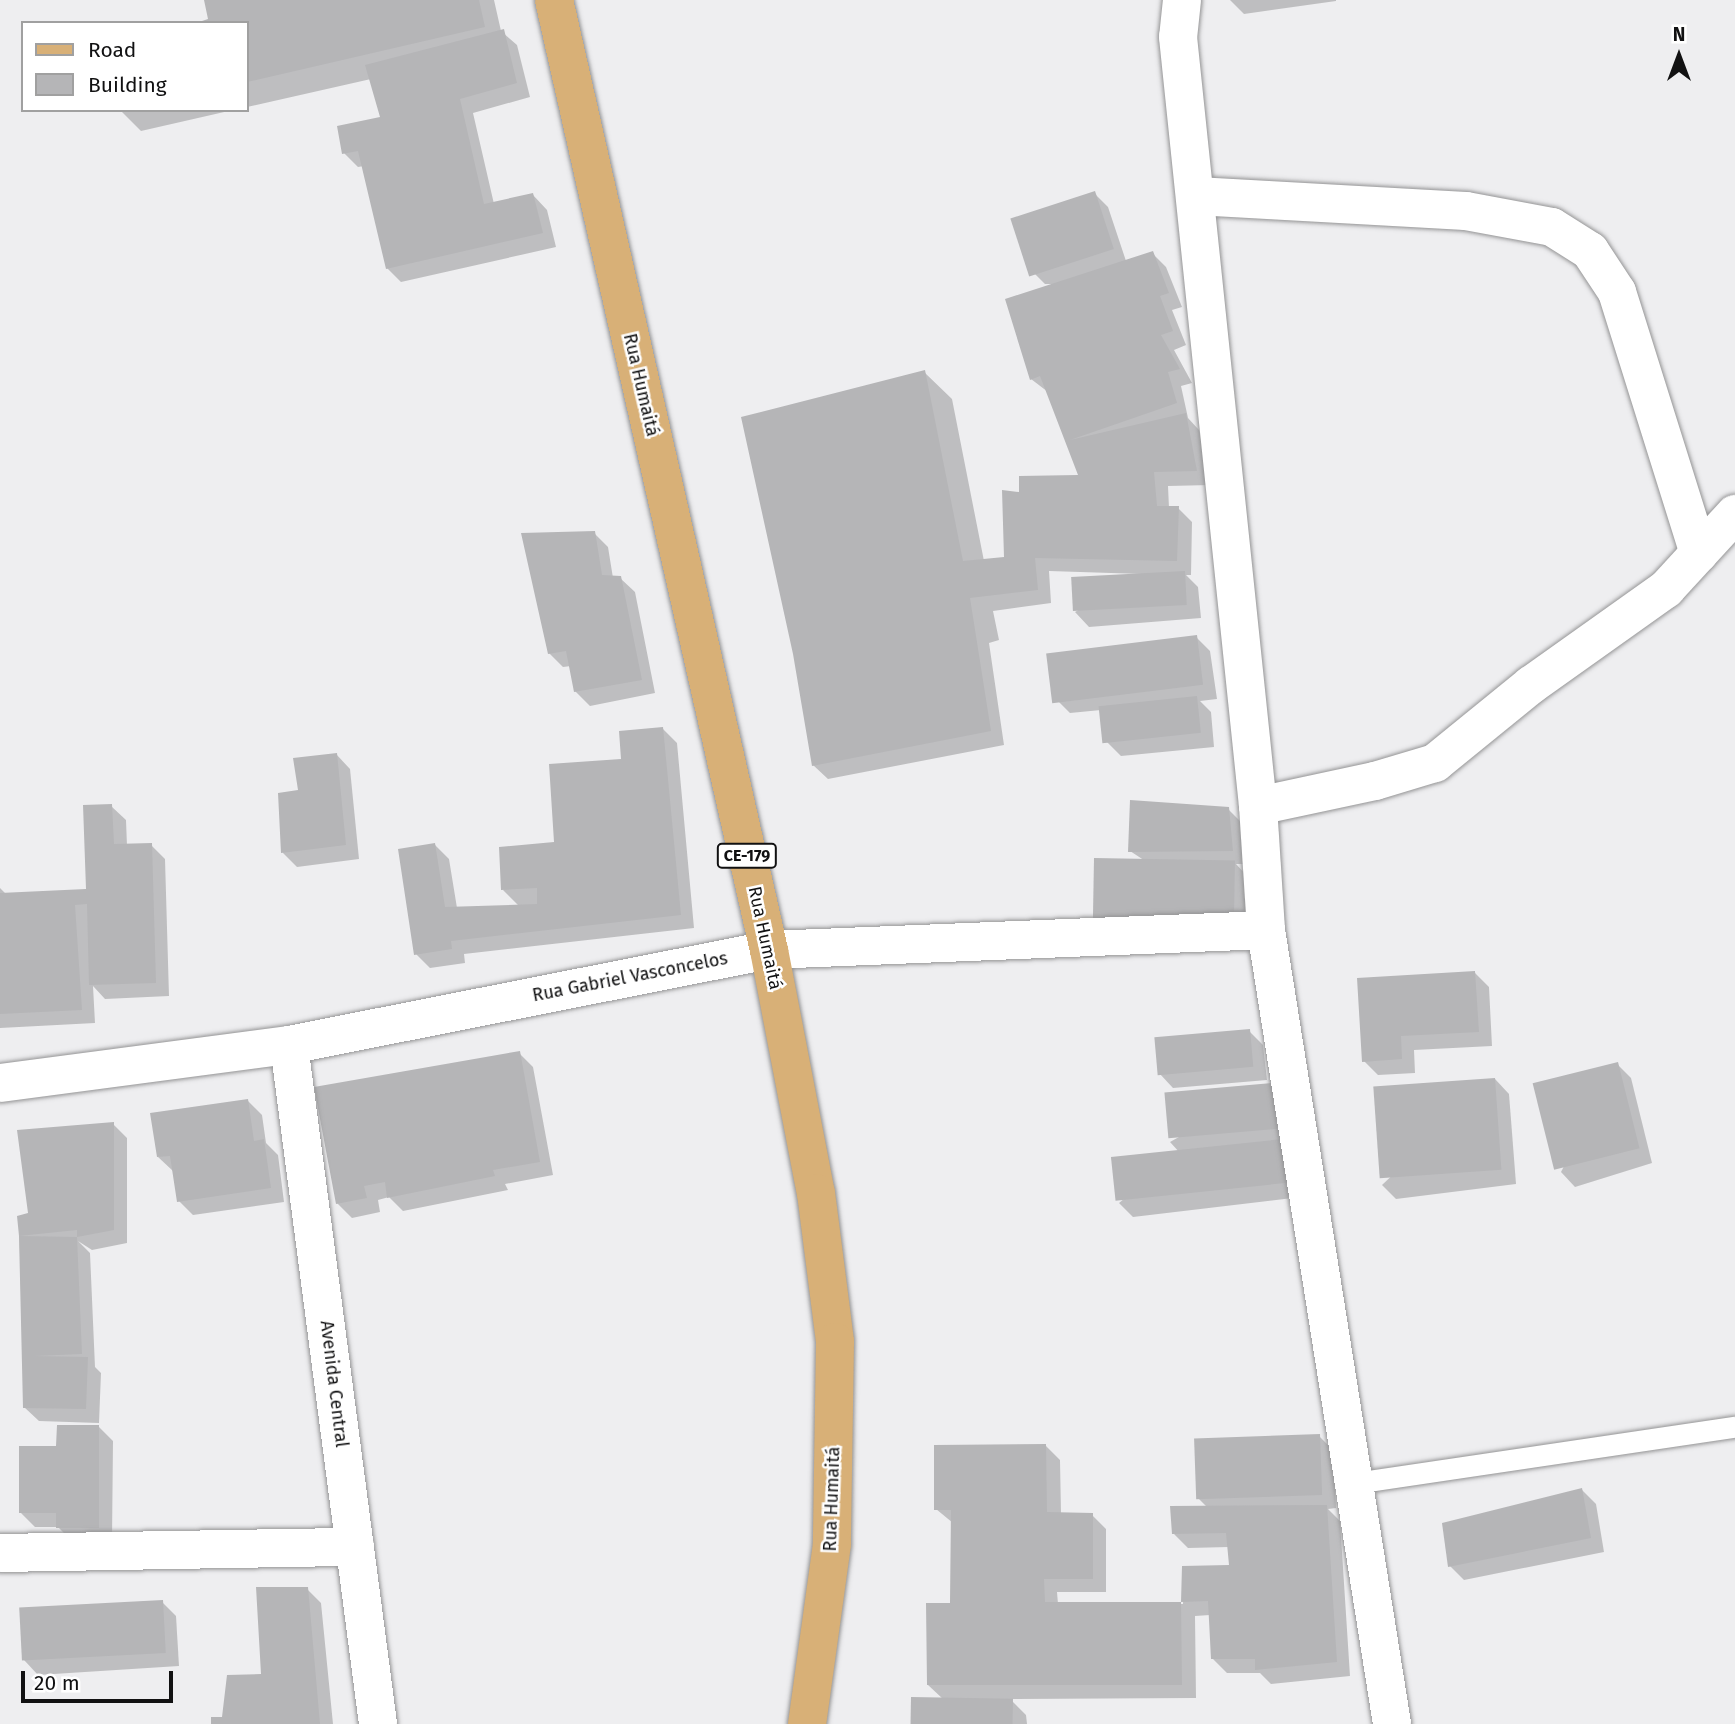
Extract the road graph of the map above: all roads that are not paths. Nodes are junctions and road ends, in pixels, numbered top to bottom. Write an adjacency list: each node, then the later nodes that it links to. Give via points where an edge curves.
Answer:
1 (554, 0): 10 (main road, Rua Humaitá / CE-179)
2 (1164, 0): 4 (street)
3 (1182, 0): 4 (street)
4 (1178, 37): 5 (street)
5 (1196, 196): 7 (street, via 1466,211 1552,227 1590,251 1617,292); 8 (street)
6 (1735, 514): 7 (street)
7 (1699, 553): 8 (street, via 1666,589 1531,685 1435,763)
8 (1258, 806): 9 (street)
9 (1266, 930): 10 (street, Rua Gabriel Vasconcelos); 14 (street)
10 (769, 950): 11 (street, Rua Gabriel Vasconcelos); 18 (main road, Rua Humaitá / CE-179, via 816,1193 835,1342 832,1544)
11 (289, 1045): 12 (street, Rua Gabriel Vasconcelos); 15 (street, Avenida Central)
12 (0, 1083)
13 (1735, 1427): 14 (lane)
14 (1354, 1483): 19 (street)
15 (355, 1547): 16 (street); 17 (street, Avenida Central)
16 (0, 1553)
17 (378, 1724)
18 (807, 1724)
19 (1392, 1724)

